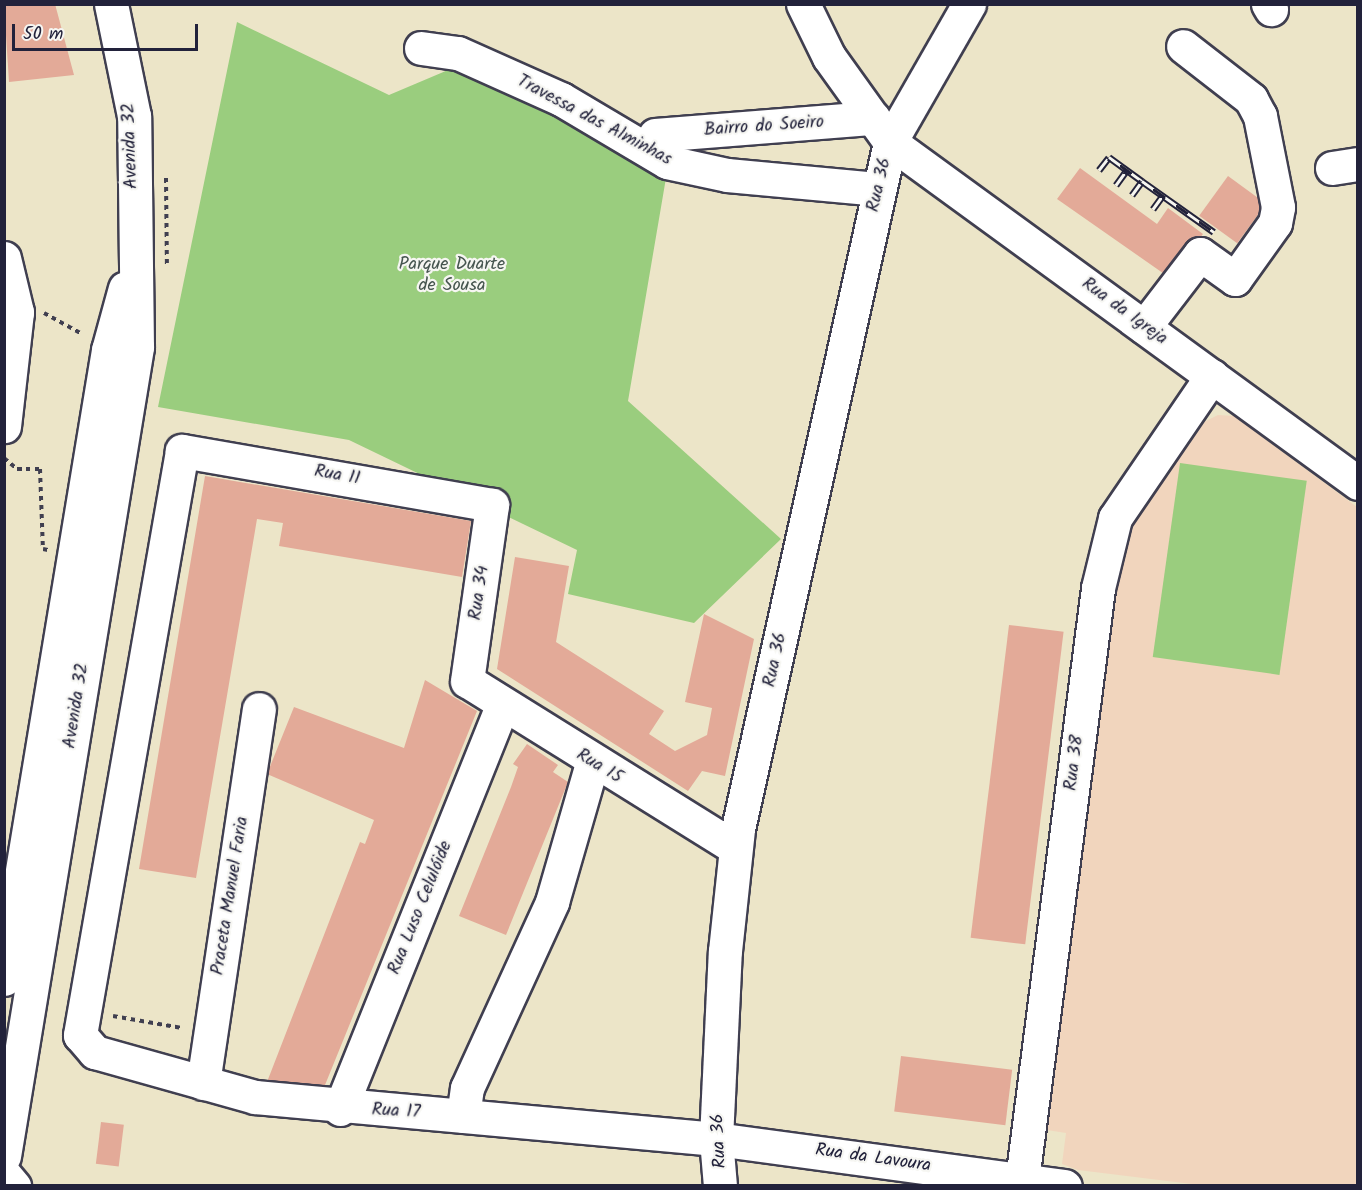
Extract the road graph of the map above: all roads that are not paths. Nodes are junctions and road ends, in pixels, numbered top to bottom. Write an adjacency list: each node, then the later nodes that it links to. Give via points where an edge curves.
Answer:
1 (111, 4): 9 (street, Avenida 32, via 134,116)
2 (803, 4): 6 (street, Rua da Igreja, via 829,57)
3 (969, 4): 6 (street, Rua 36)
4 (1183, 46): 11 (street, via 1251,99 1260,116 1278,207 1275,223 1235,279 1200,254)
5 (422, 48): 8 (street, Travessa das Alminhas, via 458,53 561,99 667,162 727,175)
6 (881, 130): 7 (street, Bairro do Soeiro); 8 (street, Rua 36); 11 (street, Rua da Igreja)
7 (655, 135)
8 (879, 189): 20 (street, Rua 36)
9 (134, 254): 21 (street, Avenida 32, via 108,350); 27 (street, Avenida 32, via 137,347)
10 (4, 258): 13 (street, via 13,296 15,366)
11 (1144, 327): 12 (street, Rua da Igreja)
12 (1212, 376): 14 (street, Rua da Igreja); 29 (street, Rua 38, via 1115,518 1098,588)
13 (4, 426)
14 (1358, 483)
15 (492, 505): 16 (street, Rua 34); 22 (street, Rua 11, via 182,451 85,1010)
16 (467, 681): 17 (street, Rua 15)
17 (502, 706): 19 (street, Rua 15); 24 (street, Rua Luso Celulóide)
18 (260, 709): 23 (street, Praceta Manuel Faria)
19 (592, 763): 20 (street, Rua 15); 25 (street, via 552,902 467,1088)
20 (734, 847): 26 (street, Rua 36)
21 (4, 979)
22 (84, 1044): 23 (street, Rua 17)
23 (203, 1083): 24 (street, Rua 17)
24 (340, 1109): 25 (street, Rua 17)
25 (463, 1116): 26 (street, Rua 17)
26 (716, 1139): 29 (street, Rua da Lavoura); 31 (street, Rua 36)
27 (4, 1156)
28 (4, 1174): 30 (street)
29 (1022, 1180): 32 (street, Rua da Lavoura)
30 (14, 1185)
31 (720, 1185)
32 (1065, 1185)

